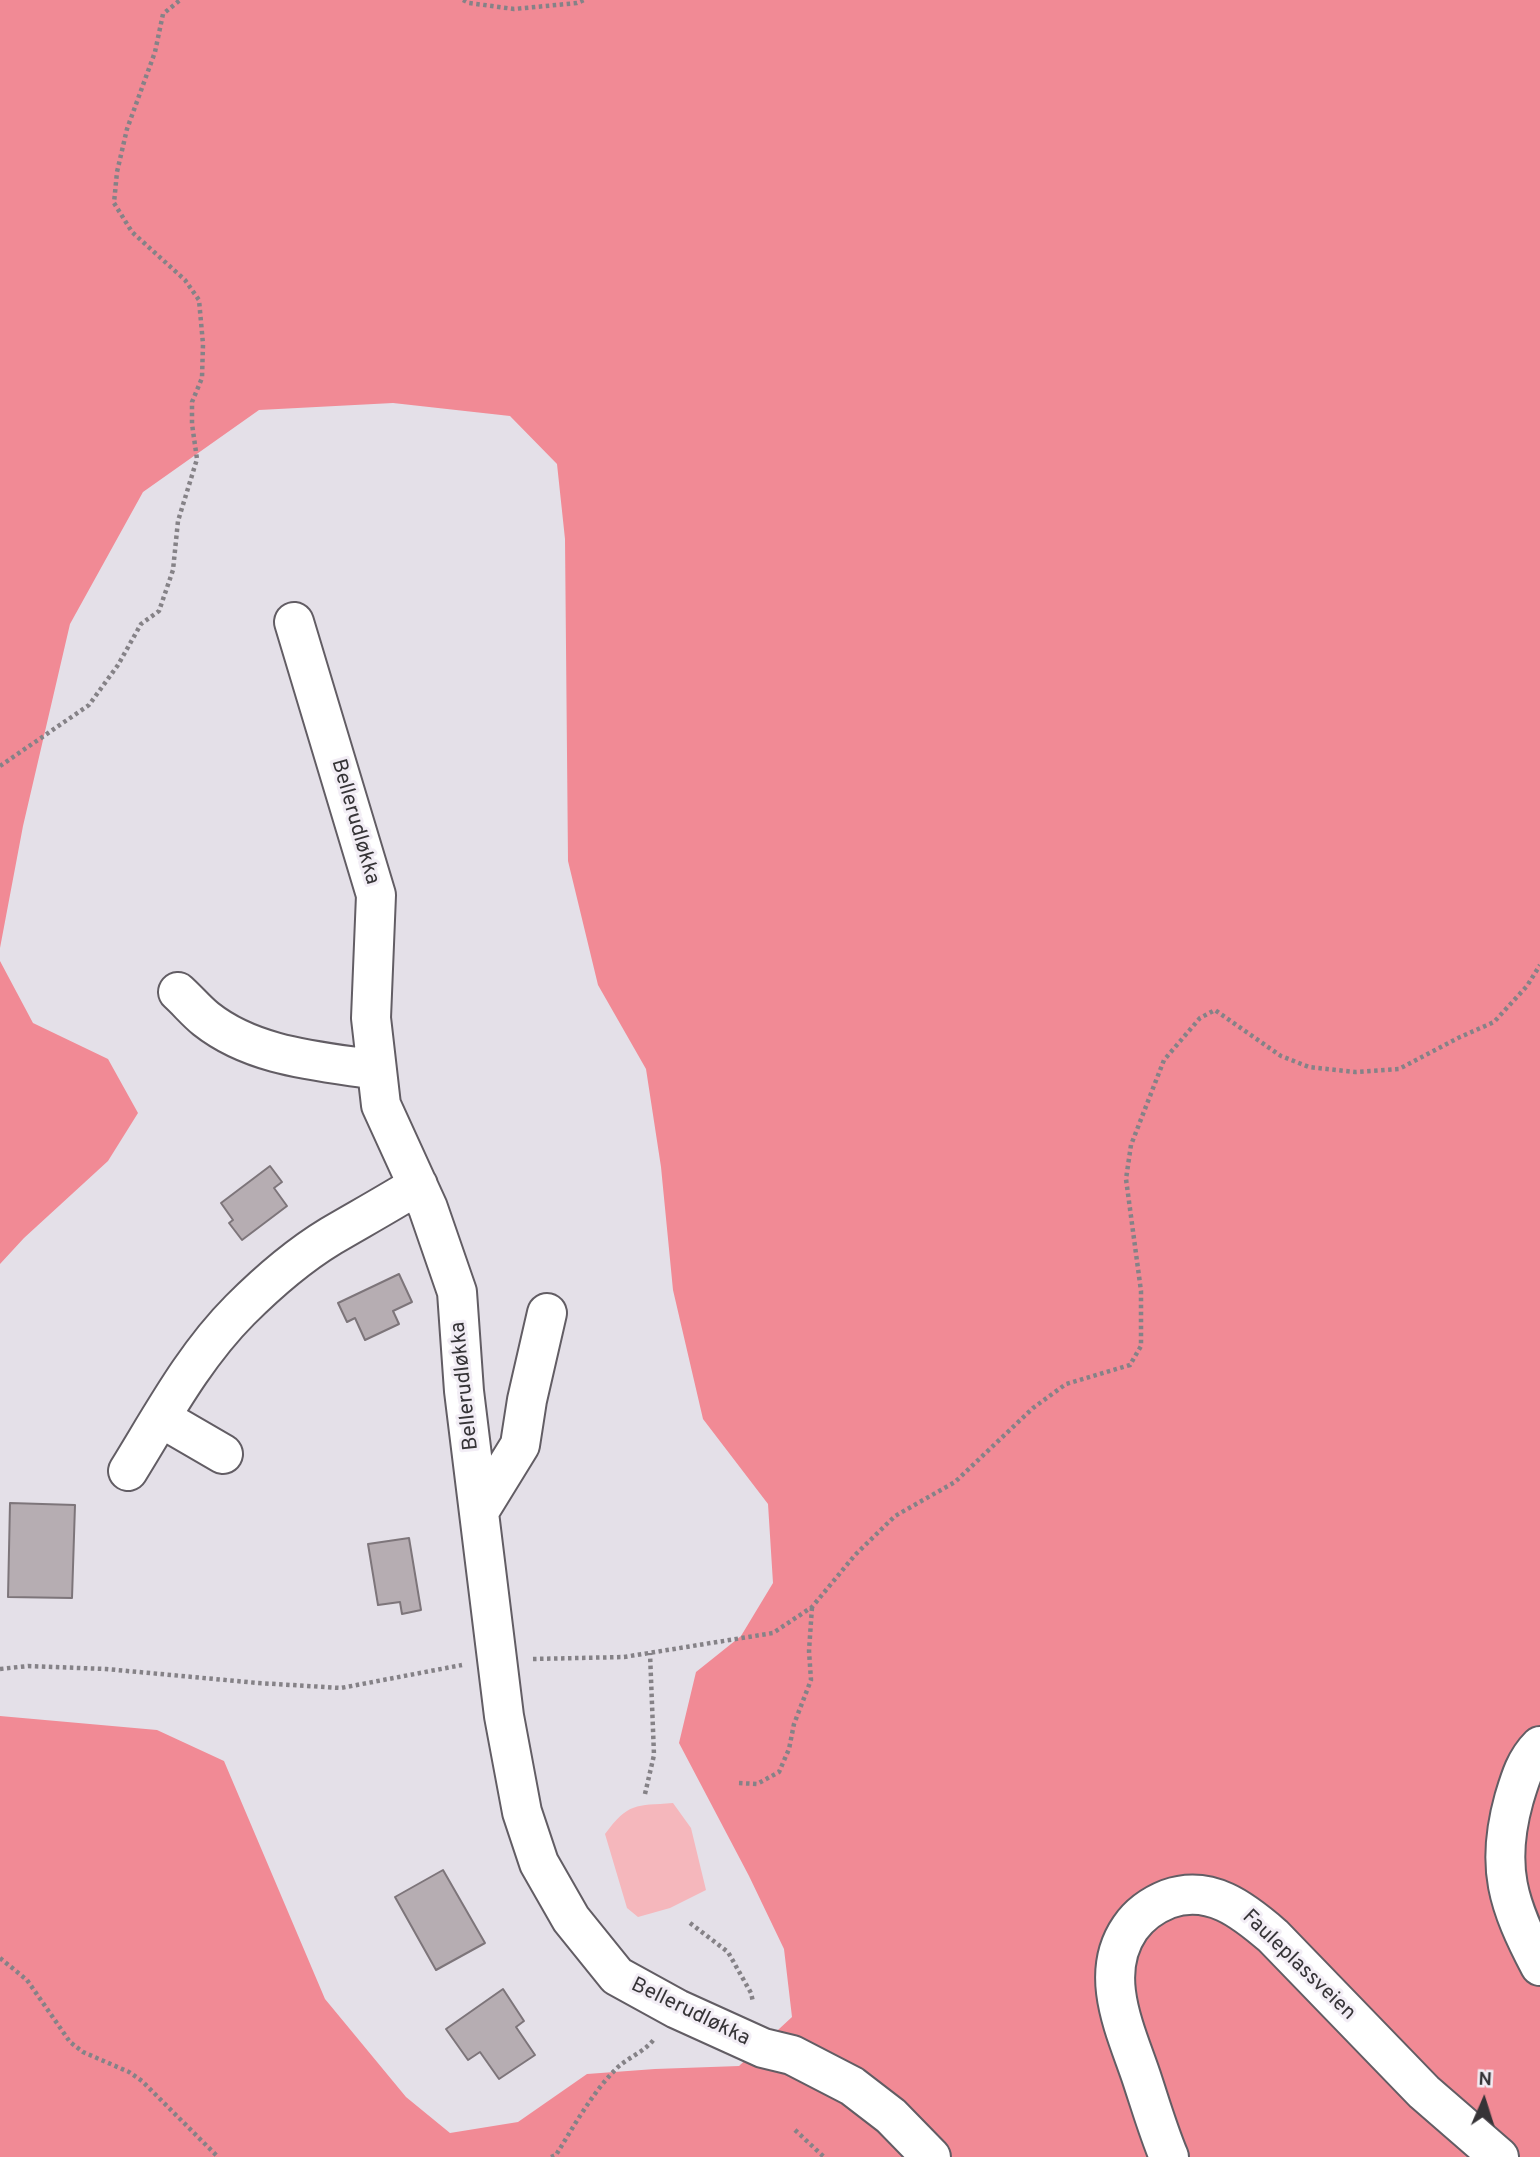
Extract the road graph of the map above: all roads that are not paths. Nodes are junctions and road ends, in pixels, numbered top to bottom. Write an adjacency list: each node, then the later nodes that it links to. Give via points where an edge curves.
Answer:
1 (294, 622): 3 (street, Bellerudløkka, via 376,895 371,1018)
2 (178, 992): 3 (street, via 207,1020 248,1043 296,1058)
3 (377, 1070): 4 (street, Bellerudløkka, via 381,1105)
4 (418, 1185): 6 (street, via 329,1237 249,1302 206,1350); 9 (street, Bellerudløkka, via 457,1293)
5 (547, 1313): 9 (street, Bellerudløkka, via 520,1446)
6 (161, 1418): 7 (street); 8 (street)
7 (223, 1454)
8 (128, 1471)
9 (480, 1510): 12 (street, Bellerudløkka, via 497,1660 522,1812 538,1863 571,1919 617,1976 677,2009 763,2048 792,2055 852,2085)
10 (1540, 1746): 11 (street, via 1522,1772 1505,1848 1511,1902)
11 (1540, 1966)
12 (931, 2157)
13 (1169, 2157): 14 (street, Fauleplassveien, via 1124,2026 1115,1962 1125,1935 1144,1913 1168,1899 1196,1895 1217,1898 1248,1914 1424,2092)
14 (1499, 2157)

